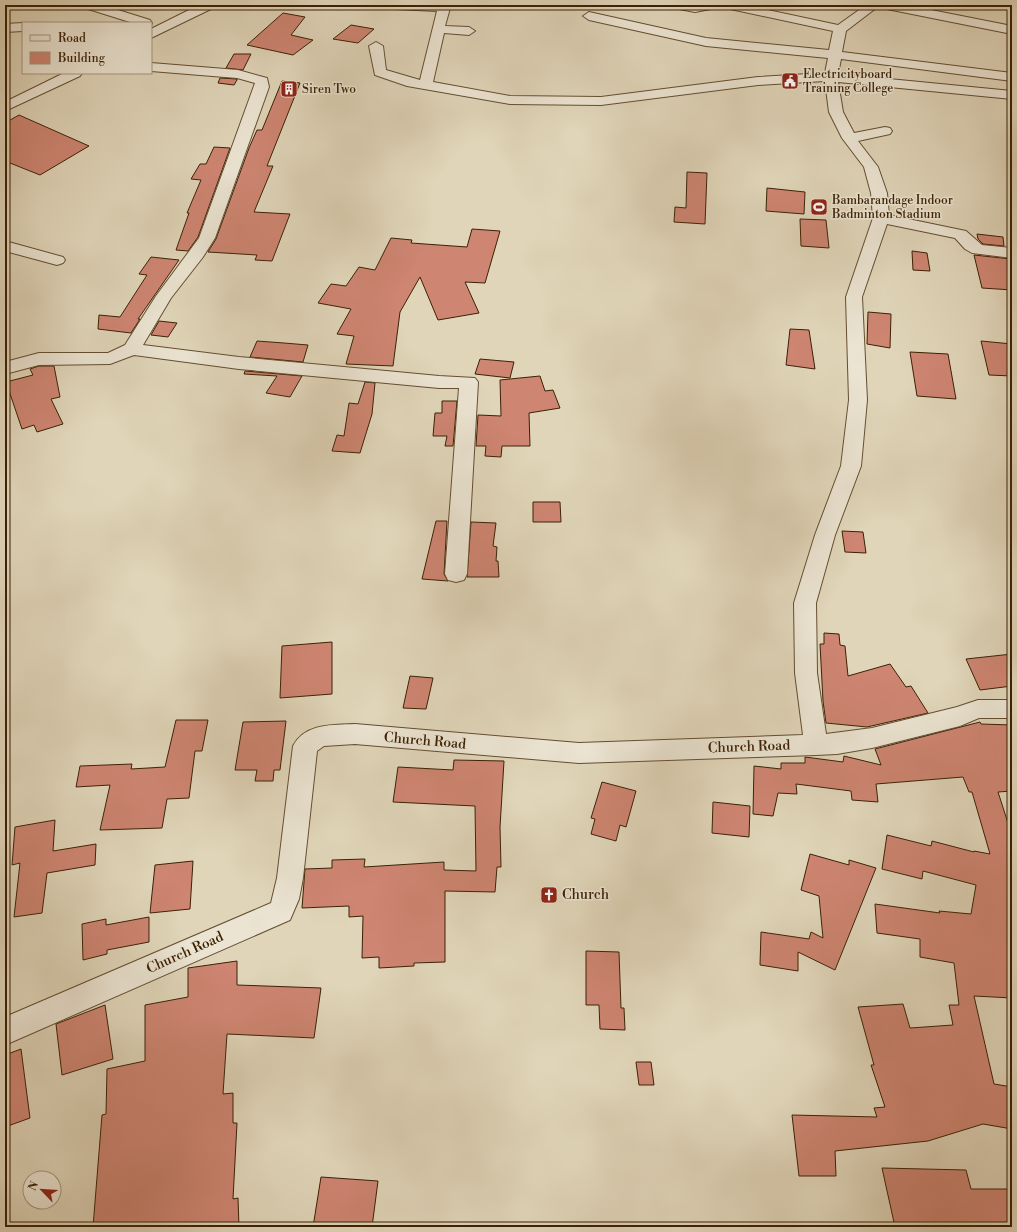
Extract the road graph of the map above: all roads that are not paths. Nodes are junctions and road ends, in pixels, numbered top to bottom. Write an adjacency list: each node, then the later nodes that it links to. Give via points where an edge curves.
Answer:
1 (89, 5): 10 (street)
2 (209, 5): 11 (street)
3 (396, 5): 15 (street, via 444,8)
4 (678, 5): 5 (street, via 695,8)
5 (716, 5)
6 (726, 5): 16 (street)
7 (874, 5): 16 (street)
8 (887, 5): 17 (street)
9 (589, 16): 21 (street, via 706,42)
10 (143, 22)
11 (174, 22): 12 (street); 19 (street)
12 (152, 23)
13 (22, 27): 14 (street)
14 (5, 28)
15 (438, 29): 18 (street); 26 (street)
16 (840, 29): 21 (street)
17 (1012, 30)
18 (469, 31)
19 (152, 33)
20 (376, 46): 26 (street, via 380,72 408,82)
21 (835, 54): 24 (street); 25 (street)
22 (152, 67): 35 (street, via 238,74 262,81 262,88 207,238 198,254 164,296)
23 (73, 74): 28 (street)
24 (831, 77): 26 (street, via 758,81 601,100 510,100); 27 (street); 30 (street, via 836,112)
25 (1012, 77)
26 (426, 85)
27 (1012, 95)
28 (5, 107)
29 (885, 131): 30 (street)
30 (849, 138): 31 (street, via 871,167 879,192)
31 (881, 218): 33 (street, via 960,234 978,250); 39 (street, via 854,297 858,400 851,466 825,535 805,603 806,673)
32 (5, 246): 34 (street)
33 (1012, 253)
34 (57, 260)
35 (132, 349): 36 (street, via 110,358 39,359); 37 (street, via 240,363 439,382 469,382)
36 (5, 368)
37 (456, 574)
38 (1012, 709): 39 (street, Church Road, via 978,709 960,716 872,738)
39 (816, 745): 40 (street, Church Road, via 579,753 355,734 319,736 305,746 290,878 281,911)
40 (5, 1031)

